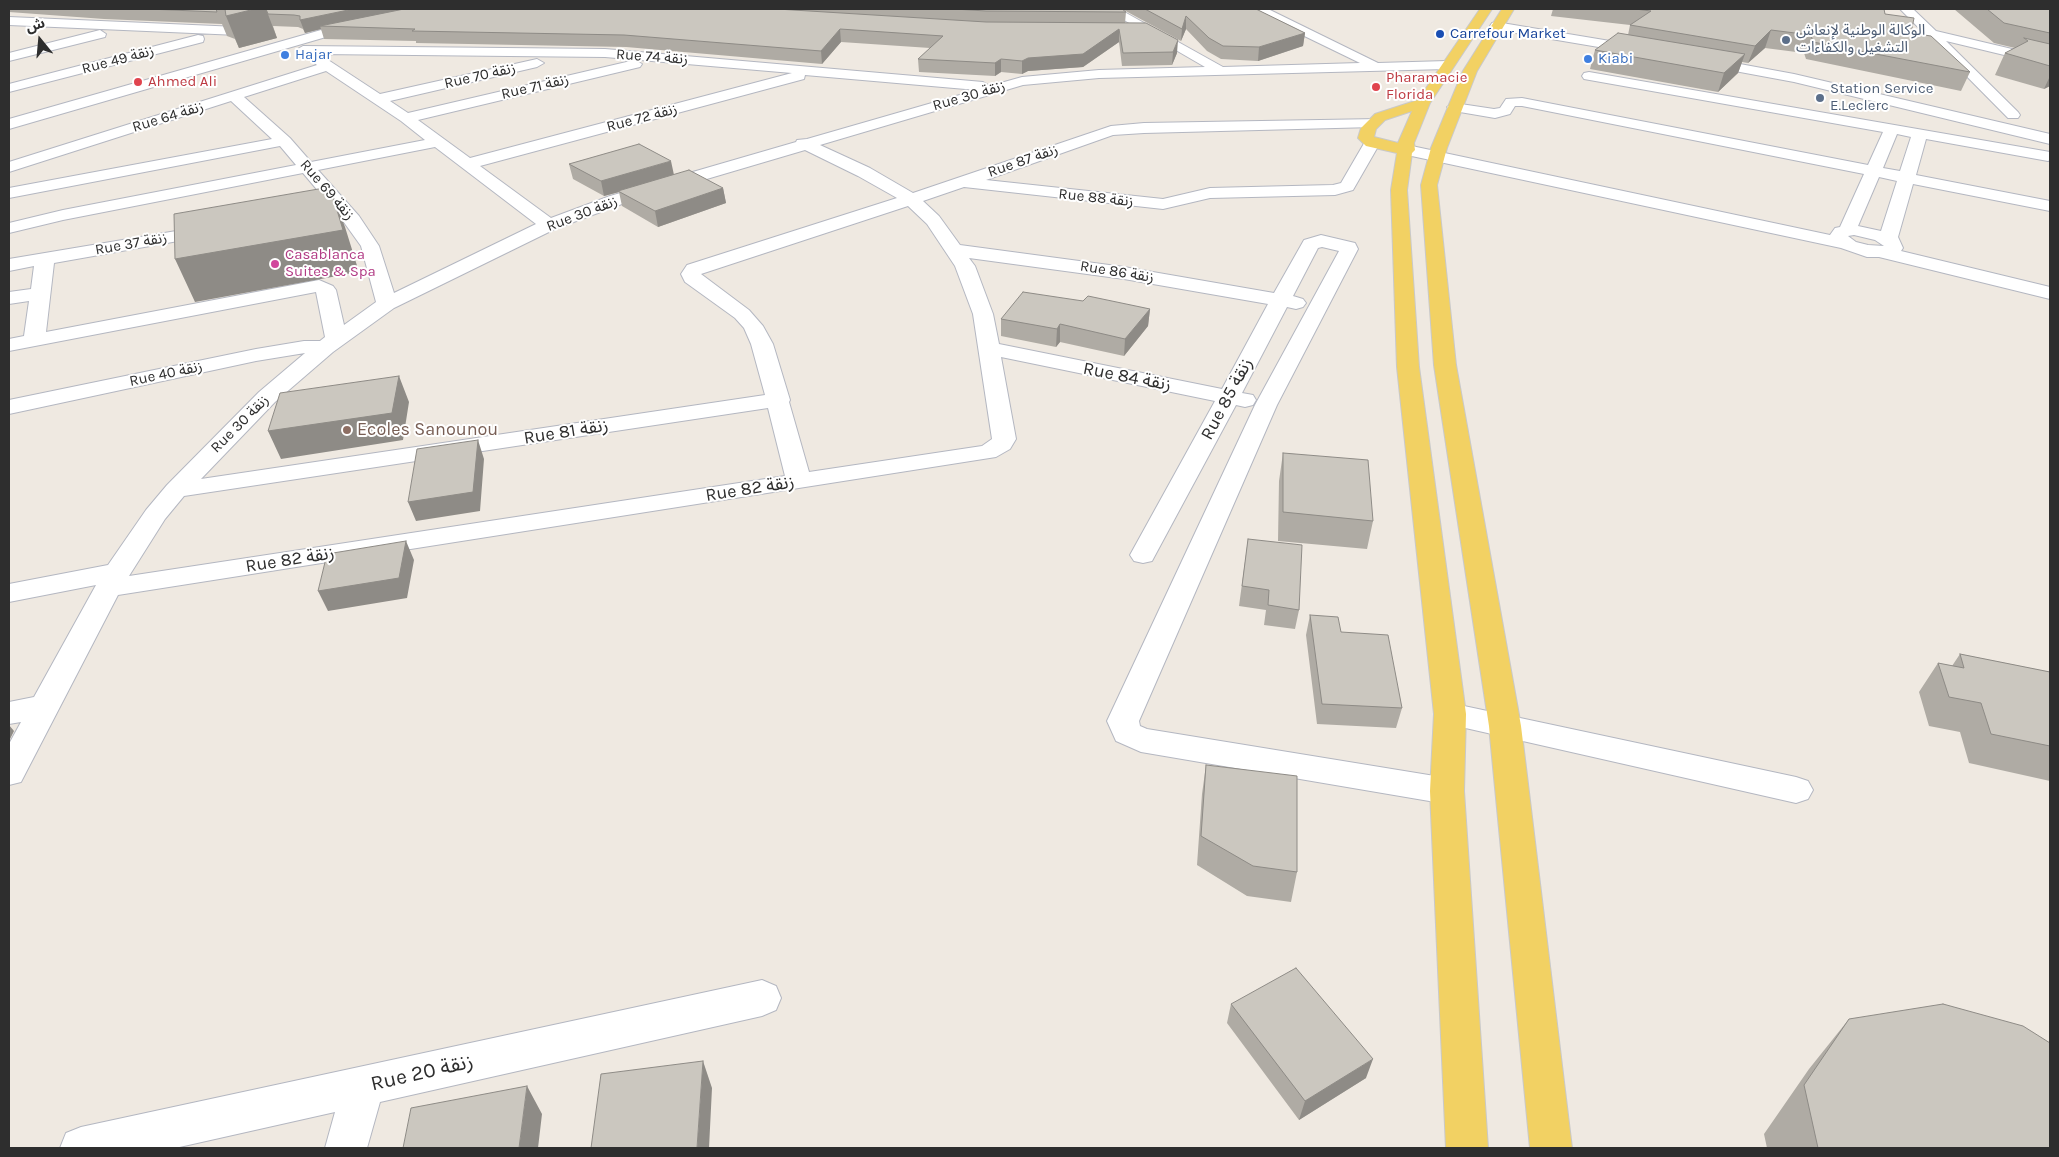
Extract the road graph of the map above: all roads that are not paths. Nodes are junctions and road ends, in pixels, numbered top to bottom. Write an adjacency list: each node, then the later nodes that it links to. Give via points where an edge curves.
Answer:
1 (1111, 9): 8 (street)
2 (1259, 9): 20 (street)
3 (1906, 9): 10 (street)
4 (1498, 16): 11 (street); 14 (street); 18 (main road); 32 (main road)
5 (9, 21): 6 (street)
6 (126, 28): 9 (street); 15 (street)
7 (1120, 30): 8 (street)
8 (1148, 30): 21 (street)
9 (227, 31): 12 (street, via 329,32); 26 (street, Rue 49 زنقة)
10 (1931, 34): 17 (street); 34 (street)
11 (1647, 41)
12 (297, 46): 13 (street, Rue 74 زنقة); 19 (street); 31 (street)
13 (582, 52): 16 (street, Rue 74 زنقة); 29 (street, Rue 70 زنقة)
14 (1658, 54)
15 (9, 57)
16 (664, 57): 23 (street, Rue 74 زنقة); 35 (street, Rue 71 زنقة)
17 (2050, 62)
18 (1447, 65): 20 (street, Rue 30 زنقة); 30 (main road)
19 (328, 66): 27 (street, Rue 64 زنقة); 29 (street)
20 (1376, 66): 21 (street, Rue 30 زنقة)
21 (1219, 70): 25 (street, Rue 30 زنقة, via 1065,76)
22 (1755, 70): 28 (street, via 1690,53 1784,65); 42 (street); 47 (street, via 1786,94 1885,116)
23 (816, 72): 25 (street, Rue 74 زنقة); 51 (street, Rue 72 زنقة)
24 (1590, 76): 40 (street)
25 (999, 87): 45 (street, Rue 30 زنقة)
26 (9, 88): 31 (street)
27 (235, 97): 39 (street, Rue 64 زنقة); 43 (street, Rue 69 زنقة)
28 (1939, 98)
29 (377, 99): 35 (street)
30 (1423, 104): 36 (main road, via 1392,112); 48 (main road, via 1406,143)
31 (68, 107): 37 (street); 39 (street)
32 (1454, 107): 50 (main road); 55 (street, via 1495,114 1502,113 1511,102 1522,102)
33 (1985, 109): 34 (street)
34 (2013, 115): 38 (street)
35 (406, 118): 44 (street)
36 (1374, 122): 46 (main road, via 1366,138); 59 (street, Rue 87 زنقة, via 1111,131)
37 (9, 124)
38 (2050, 124)
39 (133, 128): 52 (street, Rue 64 زنقة)
40 (1892, 128): 41 (street); 55 (street)
41 (1920, 133): 49 (street); 58 (street)
42 (2050, 139)
43 (284, 141): 53 (street, Rue 69 زنقة); 60 (street)
44 (438, 142): 51 (street); 53 (street)
45 (803, 143): 54 (street, Rue 82 زنقة); 65 (street, Rue 30 زنقة, via 616,200)
46 (1372, 143): 48 (main road); 59 (street, Rue 88 زنقة, via 1347,186 1327,190 1210,193 1163,204)
47 (2050, 145)
48 (1407, 150): 50 (street); 94 (main road, via 1399,190 1408,367)
49 (2050, 156)
50 (1437, 157): 68 (street); 95 (main road, via 1429,184 1445,365)
51 (467, 164): 65 (street)
52 (9, 167)
53 (308, 167): 63 (street, Rue 69 زنقة); 66 (street, via 63,214)
54 (864, 172): 56 (street); 61 (street, Rue 82 زنقة)
55 (1873, 172): 58 (street); 68 (street)
56 (902, 176)
57 (922, 178): 59 (street, Rue 88 زنقة)
58 (1906, 178): 62 (street); 69 (street)
59 (961, 183): 61 (street, Rue 87 زنقة)
60 (9, 193)
61 (910, 198): 70 (street, Rue 82 زنقة, via 933,220); 84 (street, Rue 87 زنقة, via 692,271 692,278 742,314 753,326 762,344)
62 (2050, 206)
63 (343, 208): 64 (street); 77 (street, Rue 69 زنقة, via 370,246)
64 (285, 218)
65 (549, 225): 77 (street, Rue 30 زنقة)
66 (9, 228)
67 (227, 228): 71 (street, Rue 37 زنقة)
68 (1846, 237): 69 (street, via 1868,232)
69 (1884, 245): 74 (street)
70 (954, 250): 76 (street, Rue 86 زنقة, via 1099,269); 82 (street, Rue 82 زنقة, via 965,266 983,314)
71 (45, 258): 72 (street, Rue 37 زنقة); 73 (street)
72 (9, 265)
73 (40, 293): 75 (street); 79 (street)
74 (2050, 293)
75 (9, 298)
76 (1280, 300): 78 (street, Rue 86 زنقة); 78 (street, Rue 85 زنقة, via 1311,244 1322,241 1349,248); 83 (street, Rue 85 زنقة)
77 (387, 304): 80 (street, Rue 30 زنقة)
78 (1319, 308): 85 (street)
79 (34, 340): 80 (street, via 319,286 326,290); 81 (street)
80 (331, 343): 86 (street, Rue 40 زنقة); 88 (street, Rue 30 زنقة, via 267,397)
81 (9, 345)
82 (988, 348): 83 (street, Rue 84 زنقة); 87 (street, Rue 82 زنقة, via 1004,439 1002,444 987,452)
83 (1228, 397): 85 (street, Rue 84 زنقة); 89 (street, Rue 85 زنقة)
84 (779, 400): 87 (street); 88 (street, Rue 81 زنقة)
85 (1266, 405): 98 (street, via 1123,721 1124,727 1132,737 1141,740)
86 (9, 407)
87 (799, 481): 90 (street, Rue 82 زنقة)
88 (176, 490): 90 (street, Rue 30 زنقة, via 155,515)
89 (1143, 555)
90 (113, 580): 91 (street, Rue 82 زنقة); 92 (street, Rue 30 زنقة)
91 (9, 593)
92 (43, 707): 93 (street); 96 (street, Rue 30 زنقة)
93 (9, 713)
94 (1450, 714): 95 (street); 98 (main road)
95 (1505, 726): 97 (street); 104 (main road)
96 (9, 773)
97 (1796, 790)
98 (1447, 791): 103 (main road)
99 (762, 998): 100 (street, Rue 20 زنقة)
100 (364, 1086): 101 (street, Rue 20 زنقة); 102 (street)
101 (81, 1148)
102 (346, 1148)
103 (1467, 1148)
104 (1551, 1148)

